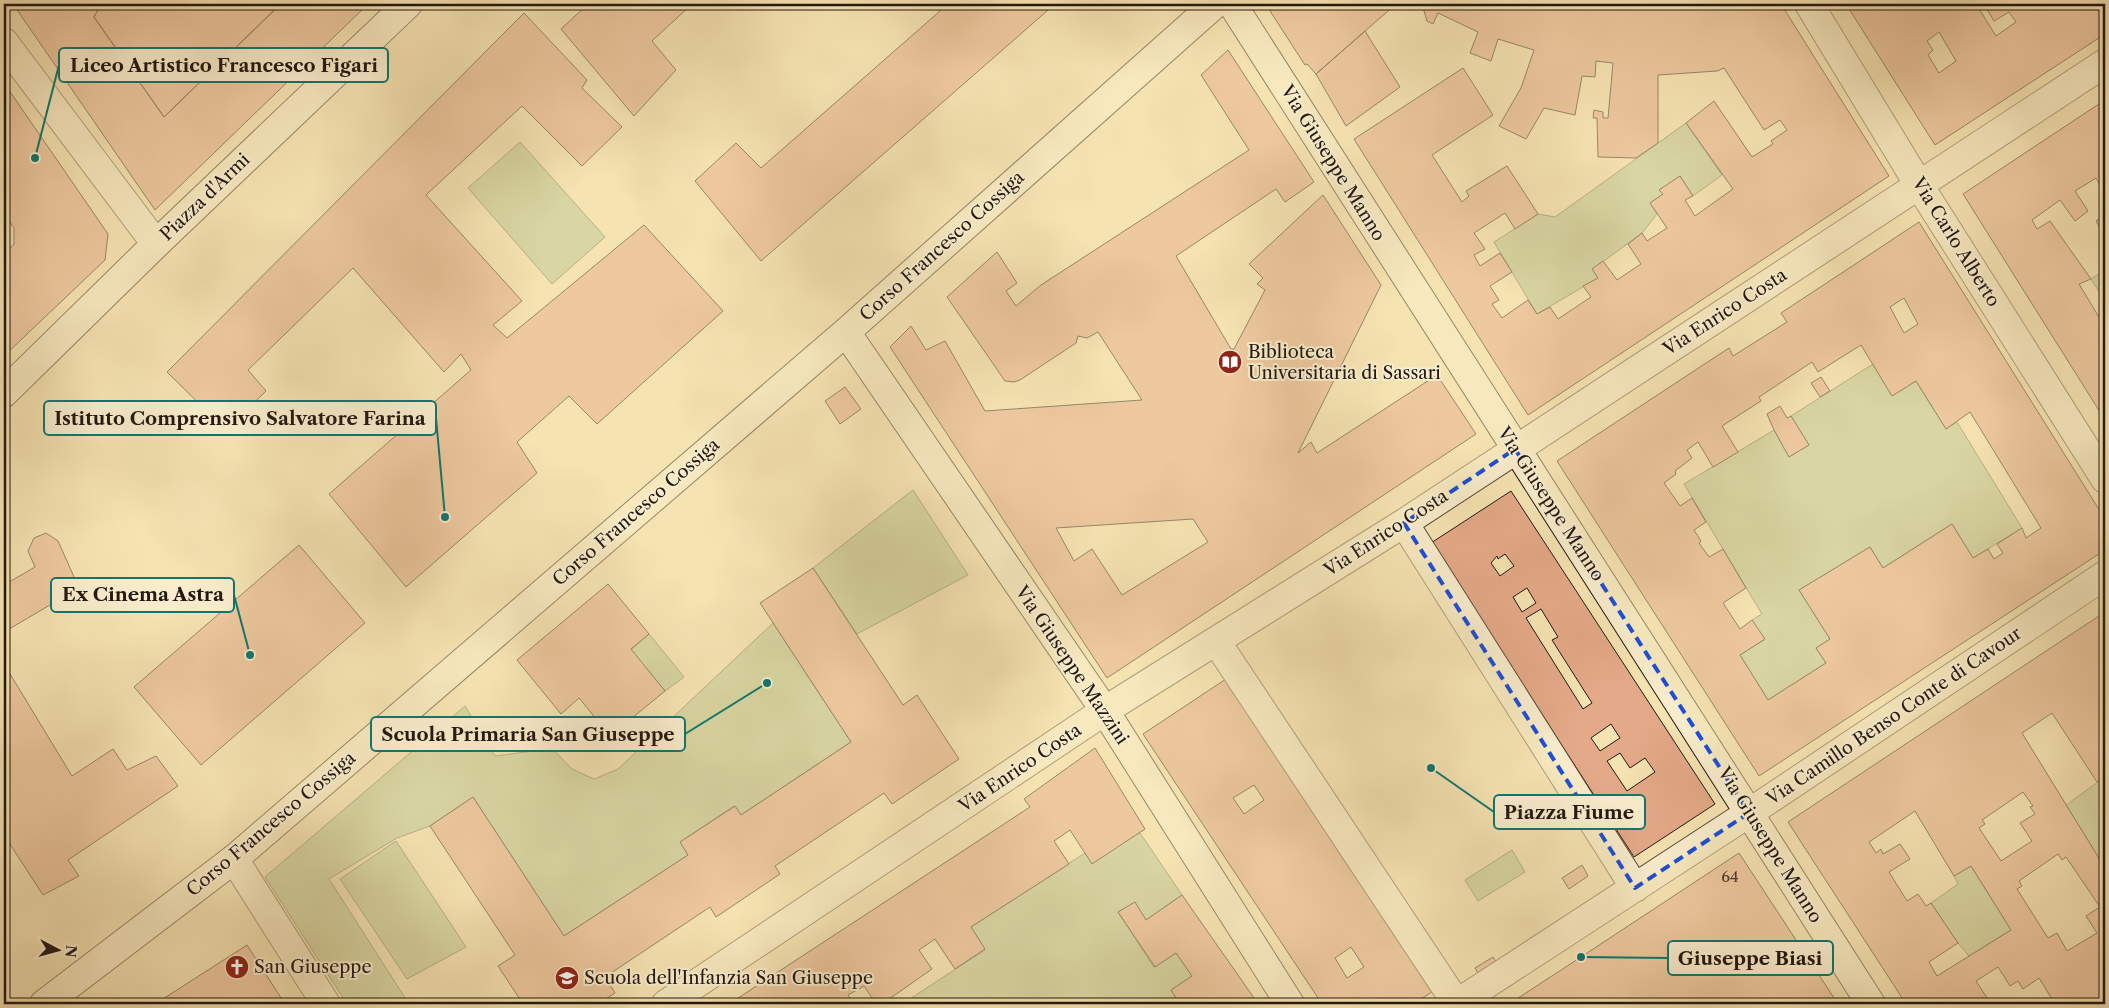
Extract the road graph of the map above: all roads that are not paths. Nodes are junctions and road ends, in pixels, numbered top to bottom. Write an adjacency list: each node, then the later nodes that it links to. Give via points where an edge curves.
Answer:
1 (408, 4): 8 (street, Piazza d'Armi)
2 (1215, 4): 9 (street, Corso Francesco Cossiga)
3 (1232, 4): 11 (street, Via Giuseppe Manno)
4 (1809, 4): 7 (street, Via Carlo Alberto)
5 (4, 42): 8 (street)
6 (2105, 63): 7 (street, Via Enrico Costa)
7 (1919, 185): 11 (street, Via Enrico Costa); 12 (street, Via Carlo Alberto)
8 (156, 244): 10 (street, Piazza d'Armi)
9 (846, 332): 16 (street, Via Giuseppe Mazzini); 18 (street, Corso Francesco Cossiga)
10 (4, 393)
11 (1515, 449): 13 (street, Via Enrico Costa); 17 (street, Via Giuseppe Manno)
12 (2105, 479)
13 (1404, 523): 15 (street, Via Enrico Costa); 19 (street)
14 (2105, 575): 17 (street, Via Camillo Benso Conte di Cavour)
15 (1216, 641): 16 (street, Via Enrico Costa); 24 (street)
16 (1105, 712): 22 (street, Via Enrico Costa); 23 (street, Via Giuseppe Mazzini)
17 (1749, 813): 19 (street, Via Camillo Benso Conte di Cavour); 25 (street, Via Giuseppe Manno)
18 (234, 859): 20 (street, Corso Francesco Cossiga); 21 (street)
19 (1635, 888): 24 (street, Via Camillo Benso Conte di Cavour)
20 (44, 1004)
21 (326, 1004)
22 (666, 1004)
23 (1290, 1004)
24 (1456, 1004)
25 (1871, 1004)

